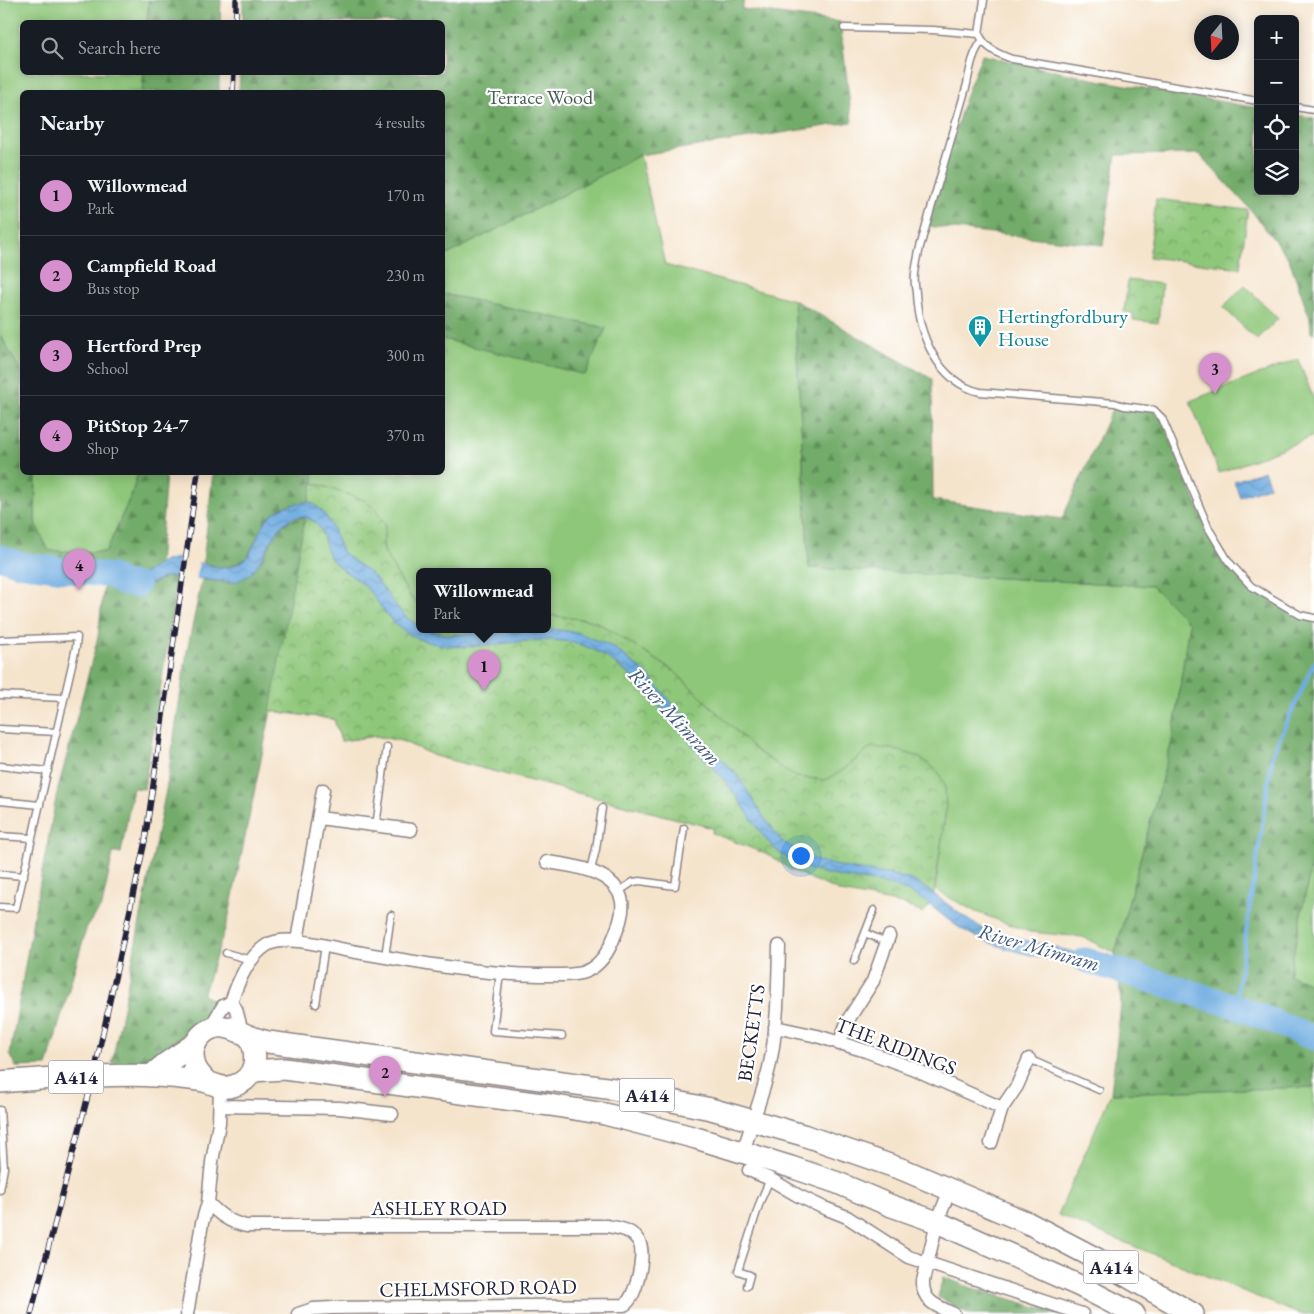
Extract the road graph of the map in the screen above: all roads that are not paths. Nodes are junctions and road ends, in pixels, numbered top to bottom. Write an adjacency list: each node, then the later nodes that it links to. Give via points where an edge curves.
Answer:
1 (984, 0): 3 (lane)
2 (844, 28): 3 (lane, via 933,30)
3 (981, 38): 4 (lane, via 988,48 1012,59); 7 (lane, via 972,60 914,275 917,309 932,354 954,381 968,389 1115,403 1154,410 1170,434 1209,529 1229,562 1251,586 1300,615)
4 (1254, 100)
5 (1299, 108): 6 (lane)
6 (1314, 110)
7 (1314, 618)
8 (0, 640): 10 (lane, via 77,637)
9 (0, 695): 10 (lane)
10 (64, 698): 12 (lane)
11 (0, 729): 12 (lane)
12 (57, 732): 15 (lane)
13 (387, 748): 21 (lane)
14 (0, 766): 15 (lane)
15 (48, 771): 18 (lane)
16 (323, 790): 20 (street)
17 (0, 801): 18 (lane)
18 (40, 805): 25 (lane)
19 (602, 808): 27 (lane)
20 (319, 818): 21 (street); 36 (street)
21 (376, 826): 23 (street)
22 (684, 828): 30 (lane, via 675,886 640,881)
23 (411, 830)
24 (0, 836): 25 (lane)
25 (32, 838): 29 (lane)
26 (547, 862): 27 (street)
27 (591, 870): 30 (street)
28 (0, 874): 29 (lane)
29 (24, 876): 31 (lane, via 16,908)
30 (618, 892): 43 (street, via 622,902 619,923 605,954 591,969 569,975)
31 (0, 907)
32 (874, 910): 34 (lane)
33 (391, 915): 40 (lane)
34 (865, 934): 35 (lane); 42 (lane)
35 (888, 939): 50 (street, via 873,981 848,1020)
36 (297, 941): 37 (street); 41 (street, via 267,945)
37 (325, 946): 40 (street); 45 (lane)
38 (779, 946): 46 (street, BECKETTS)
39 (226, 953): 41 (lane)
40 (385, 957): 43 (street)
41 (252, 960): 44 (street)
42 (854, 961)
43 (500, 973): 49 (lane, via 493,1031)
44 (231, 1002): 47 (street); 48 (street, via 223,1006)
45 (316, 1004)
46 (775, 1027): 50 (street, THE RIDINGS); 60 (street, BECKETTS, via 769,1069)
47 (245, 1034): 48 (highway, via 225,1027); 52 (highway, via 255,1051); 60 (highway, A414, via 279,1044 614,1089)
48 (202, 1036): 53 (highway); 56 (highway, via 193,1061 197,1072)
49 (562, 1036)
50 (839, 1044): 57 (street, THE RIDINGS, via 912,1068)
51 (1029, 1059): 55 (lane); 57 (street, via 1017,1086)
52 (252, 1071): 56 (highway, via 242,1082); 62 (highway, A414, via 284,1070 605,1114)
53 (152, 1076): 54 (highway, A414); 56 (highway, A414)
54 (0, 1082)
55 (1099, 1090)
56 (215, 1092): 59 (street); 66 (street, via 220,1123)
57 (1002, 1108): 61 (street)
58 (0, 1110): 64 (lane, via 4,1168)
59 (392, 1114)
60 (752, 1120): 62 (street, BECKETTS); 65 (highway, A414, via 852,1151)
61 (992, 1143)
62 (746, 1161): 63 (street); 67 (highway, A414, via 838,1183)
63 (770, 1179): 68 (street, via 847,1217 909,1256); 70 (lane, via 738,1271 750,1275)
64 (0, 1190)
65 (950, 1190): 67 (street); 77 (highway, A414, via 1028,1223)
66 (208, 1202): 69 (street, ASHLEY ROAD, via 220,1216 237,1224 254,1226 622,1228 634,1235 640,1244); 72 (street)
67 (937, 1222): 68 (street); 76 (highway, A414, via 1080,1286)
68 (927, 1263): 74 (street, via 924,1294 931,1302); 75 (street)
69 (639, 1274): 71 (street, CHELMSFORD ROAD, via 634,1295 624,1305)
70 (747, 1286)
71 (446, 1311): 73 (street, CHELMSFORD ROAD, via 332,1308)
72 (187, 1314)
73 (298, 1314)
74 (954, 1314)
75 (1082, 1314)
76 (1134, 1314)
77 (1193, 1314)

